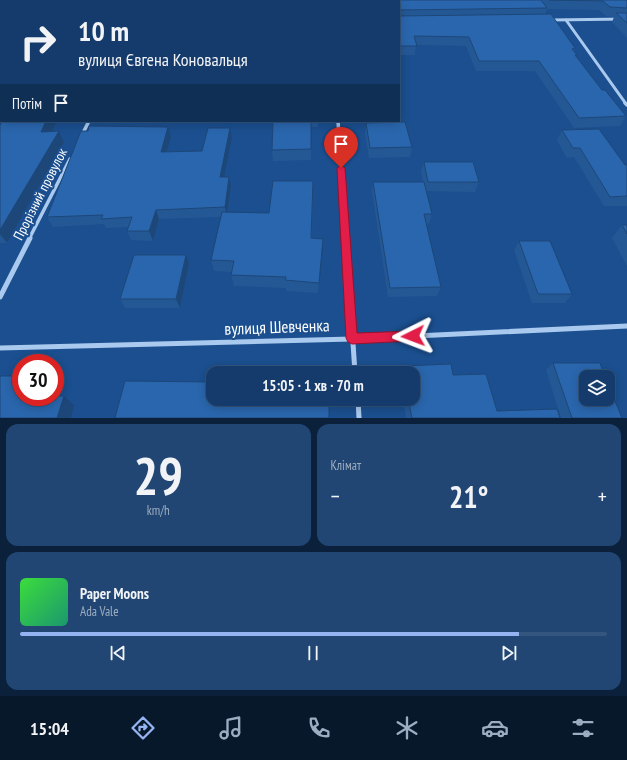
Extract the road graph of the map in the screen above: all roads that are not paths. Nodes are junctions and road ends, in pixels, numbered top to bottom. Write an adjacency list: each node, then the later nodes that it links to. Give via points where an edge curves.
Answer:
1 (627, 19): 3 (street)
2 (550, 20): 3 (street)
3 (566, 20): 4 (street)
4 (627, 105)
5 (88, 122): 7 (street, Прорізний провулок)
6 (338, 122): 11 (street)
7 (80, 139)
8 (74, 152): 9 (street, Прорізний провулок)
9 (0, 297)
10 (627, 326): 11 (street, вулиця Шевченка)
11 (352, 338): 12 (street, вулиця Шевченка); 13 (street)
12 (0, 348)
13 (354, 366)
14 (358, 406): 15 (street)
15 (359, 418)

